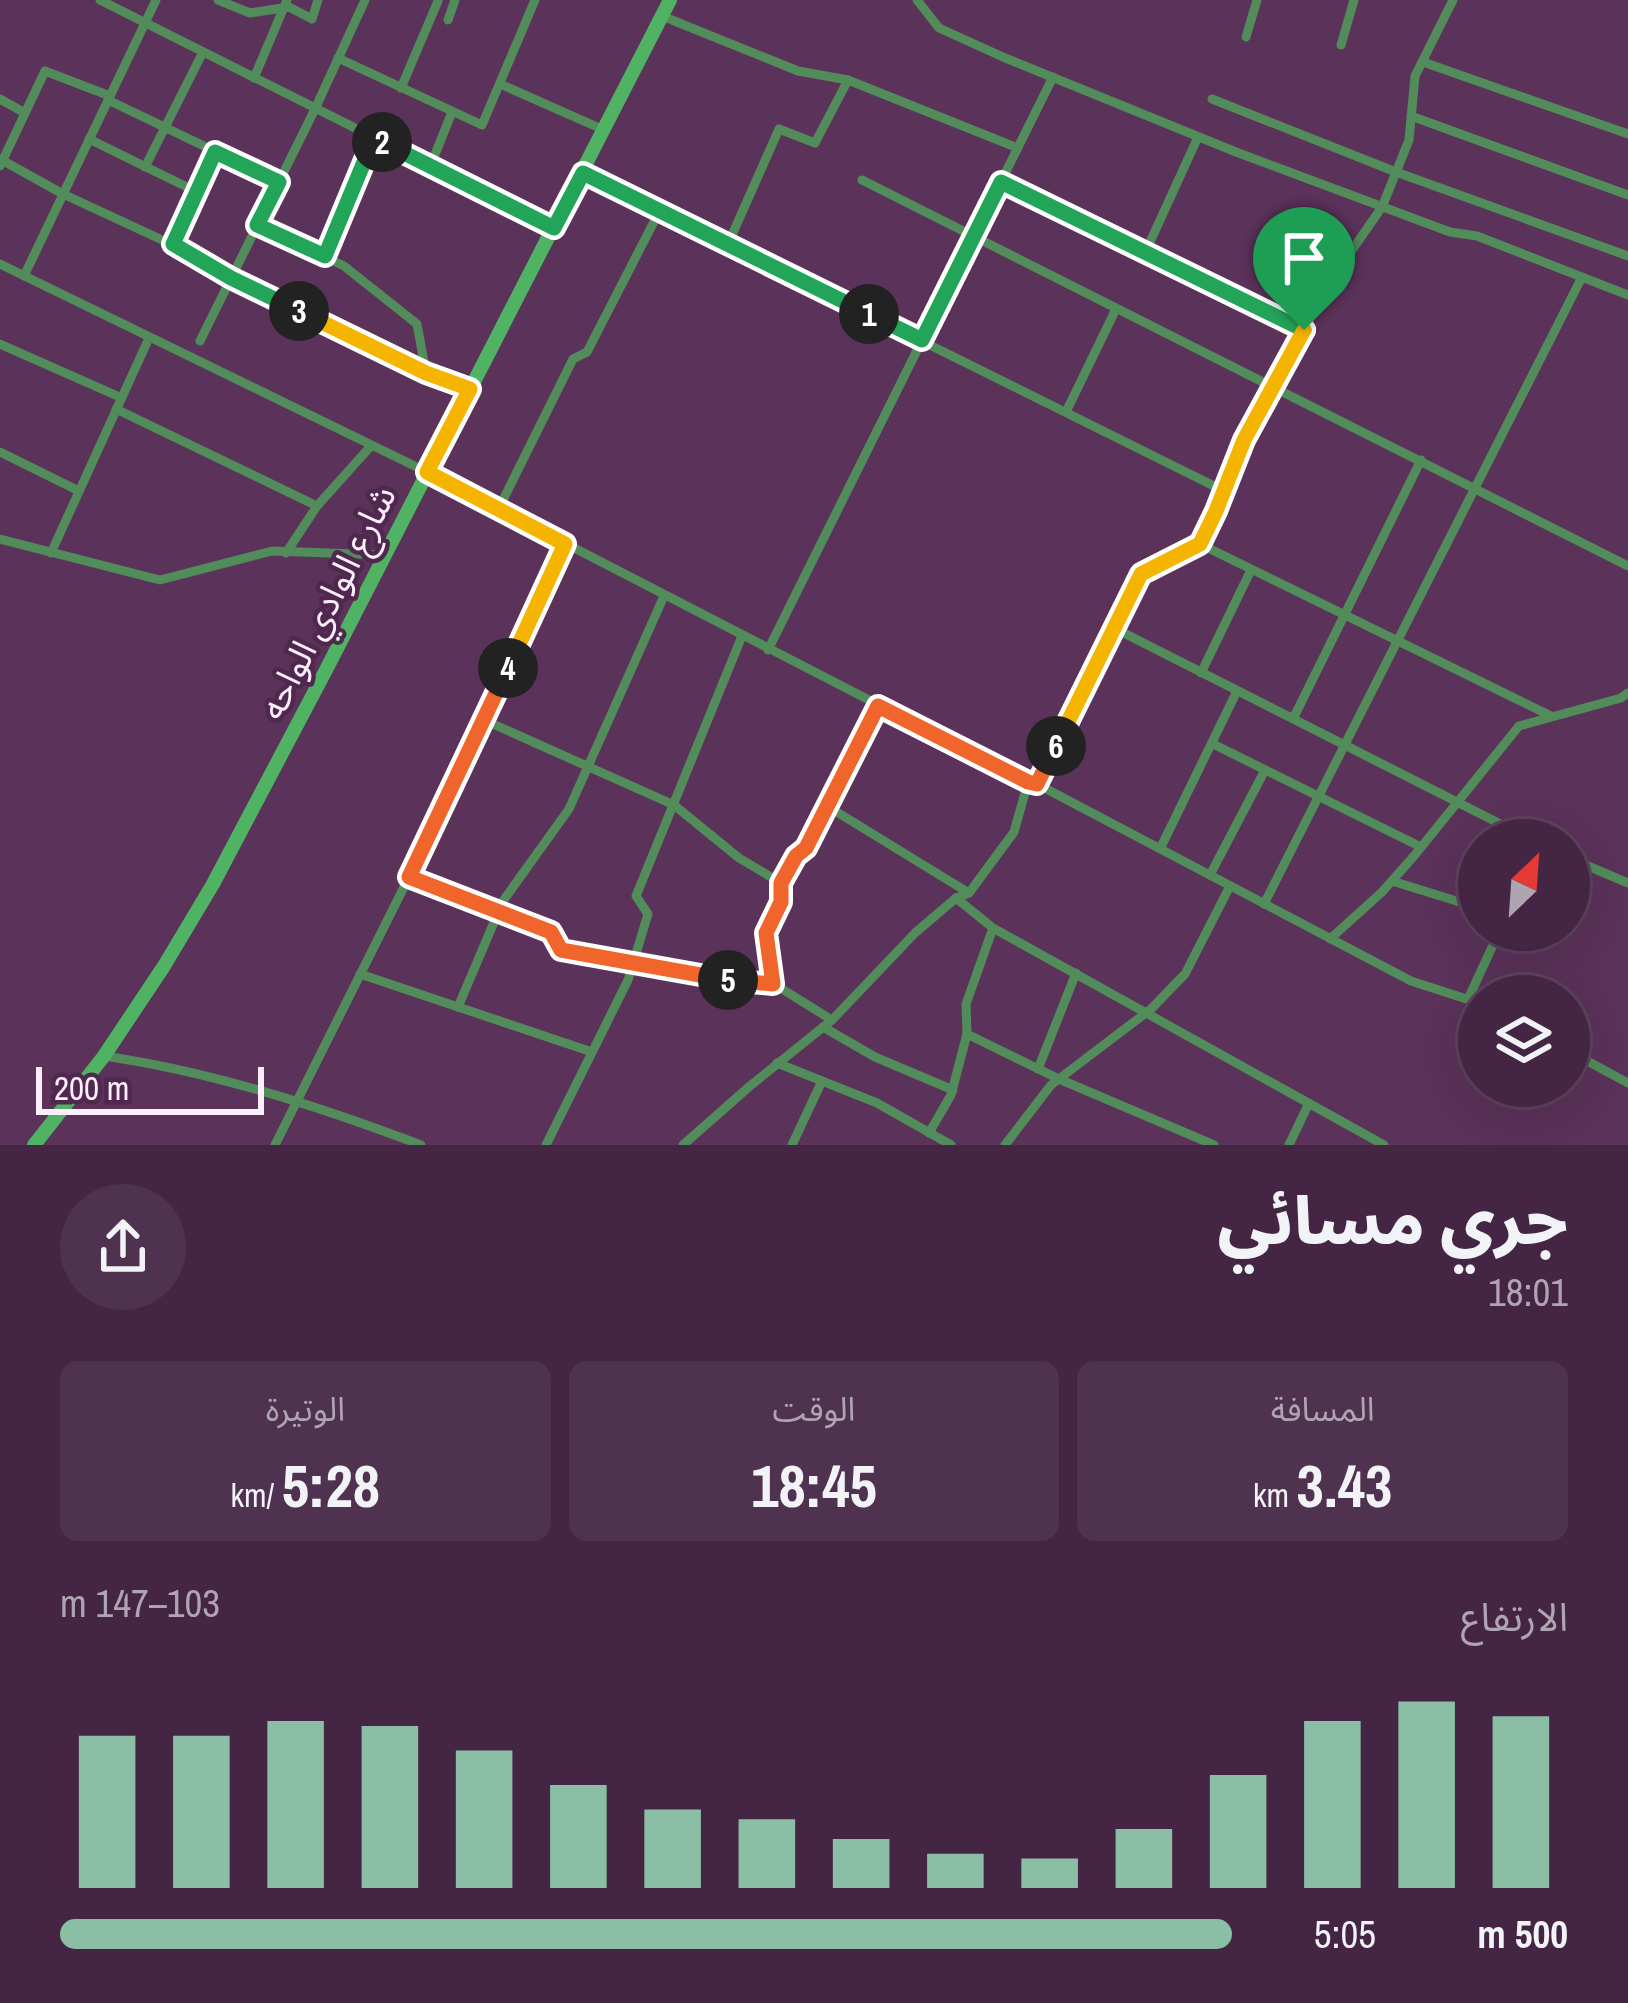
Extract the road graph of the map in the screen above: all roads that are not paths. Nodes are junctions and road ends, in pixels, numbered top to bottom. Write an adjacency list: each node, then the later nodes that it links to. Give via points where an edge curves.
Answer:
1 (100, 0): 17 (street)
2 (156, 0): 17 (street)
3 (318, 0): 14 (street, via 312,19)
4 (365, 0): 21 (street)
5 (437, 0): 13 (street); 27 (street)
6 (535, 0): 26 (street)
7 (670, 0): 15 (main road, شارع الوادي الواحه)
8 (917, 0): 23 (street, via 939,28)
9 (1257, 0): 18 (street)
10 (1354, 0): 19 (street)
11 (1454, 0): 22 (street)
12 (222, 1): 14 (street, via 250,13)
13 (454, 3): 16 (street)
14 (285, 4): 24 (street)
15 (662, 16): 25 (street, via 798,71); 36 (main road, شارع الوادي الواحه)
16 (448, 20)
17 (145, 22): 20 (street); 28 (street)
18 (1246, 37)
19 (1341, 45)
20 (203, 52): 24 (street); 35 (street)
21 (338, 58): 27 (street); 31 (street)
22 (1423, 62): 34 (street); 37 (street)
23 (1053, 77): 38 (street); 41 (street)
24 (254, 78): 31 (street)
25 (848, 80): 41 (street); 60 (street, via 815,143 779,129)
26 (500, 84): 32 (street, via 482,125); 36 (street)
27 (401, 88): 32 (street)
28 (109, 98): 33 (street, via 45,71); 35 (street); 40 (street)
29 (0, 99): 33 (street)
30 (1212, 99): 46 (street)
31 (315, 109): 39 (street); 49 (street)
32 (452, 112): 45 (street)
33 (26, 113): 43 (street)
34 (1411, 116): 46 (street); 53 (street)
35 (165, 128): 42 (street); 44 (street)
36 (604, 130): 47 (main road, شارع الوادي الواحه)
37 (1628, 134)
38 (1198, 137): 54 (street); 61 (street)
39 (374, 138): 45 (street); 62 (street)
40 (89, 140): 44 (street); 52 (street)
41 (1018, 148): 50 (street)
42 (215, 152): 49 (street); 51 (street)
43 (1, 162): 52 (street)
44 (146, 167): 51 (street)
45 (430, 167): 57 (street)
46 (1396, 172): 54 (street); 63 (street)
47 (583, 173): 55 (street); 57 (main road, شارع الوادي الواحه)
48 (862, 180): 58 (street)
49 (279, 182): 56 (street)
50 (1001, 182): 58 (street); 61 (street)
51 (197, 192): 59 (street)
52 (63, 194): 59 (street); 65 (street)
53 (1628, 195)
54 (1382, 207): 66 (street); 70 (street)
55 (660, 210): 60 (street); 88 (street, via 587,352 573,359)
56 (257, 225): 62 (street); 67 (street)
57 (554, 228): 77 (main road, شارع الوادي الواحه)
58 (974, 237): 69 (street); 73 (street)
59 (173, 244): 67 (street)
60 (728, 244): 73 (street)
61 (1145, 253): 70 (street)
62 (325, 256): 75 (street, via 417,324)
63 (1628, 256)
64 (0, 264): 65 (street)
65 (24, 275): 71 (street)
66 (1582, 277): 68 (street); 84 (street)
67 (231, 278): 72 (street); 75 (street)
68 (1628, 295)
69 (1116, 309): 76 (street); 79 (street)
70 (1304, 330): 76 (street)
71 (149, 338): 78 (street); 80 (street)
72 (200, 340)
73 (922, 340): 79 (street); 102 (street)
74 (0, 344): 78 (street)
75 (426, 373): 77 (street)
76 (1273, 388): 82 (street); 86 (street)
77 (470, 389): 83 (main road, شارع الوادي الواحه)
78 (119, 404): 85 (street); 87 (street)
79 (1066, 412): 86 (street)
80 (370, 447): 83 (street); 87 (street)
81 (0, 452): 85 (street)
82 (1421, 460): 84 (street); 98 (street)
83 (427, 472): 88 (street); 94 (main road, شارع الوادي الواحه)
84 (1475, 487): 95 (street); 101 (street)
85 (79, 490): 92 (street)
86 (1224, 491): 91 (street)
87 (317, 506): 93 (street)
88 (499, 511): 90 (street)
89 (0, 539): 92 (street)
90 (565, 544): 97 (street); 109 (street)
91 (1200, 544): 96 (street); 99 (street, via 1141,574)
92 (51, 553): 93 (street, via 160,580)
93 (286, 553): 94 (street)
94 (386, 555): 146 (main road, شارع الوادي الواحه, via 213,884)
95 (1628, 566)
96 (1251, 569): 98 (street); 103 (street)
97 (664, 596): 100 (street); 112 (street)
98 (1345, 615): 101 (street); 108 (street)
99 (1114, 628): 103 (street); 114 (street)
100 (742, 636): 102 (street); 117 (street)
101 (1397, 641): 107 (street); 111 (street)
102 (768, 650): 106 (street)
103 (1201, 673): 104 (street)
104 (1237, 691): 108 (street); 110 (street)
105 (1628, 693): 107 (street)
106 (878, 706): 114 (street); 118 (street)
107 (1553, 716): 116 (street, via 1519,726)
108 (1293, 719): 111 (street)
109 (484, 720): 112 (street); 124 (street)
110 (1213, 744): 113 (street); 121 (street)
111 (1344, 746): 115 (street); 116 (street)
112 (588, 766): 117 (street); 133 (street, via 569,809)
113 (1265, 770): 115 (street); 123 (street)
114 (1032, 783): 121 (street); 129 (street, via 1014,832)
115 (1318, 796): 120 (street); 132 (street)
116 (1456, 802): 119 (street); 120 (street)
117 (674, 805): 126 (street); 136 (street, via 636,896 648,914)
118 (827, 806): 126 (street); 129 (street)
119 (1490, 819)
120 (1421, 847): 125 (street)
121 (1160, 849): 123 (street)
122 (1590, 867): 127 (street)
123 (1210, 875): 128 (street)
124 (409, 877): 133 (street); 138 (street)
125 (1392, 881): 131 (street); 135 (street)
126 (781, 883): 139 (street, via 766,933)
127 (1628, 883)
128 (1230, 886): 132 (street); 142 (street, via 1185,974)
129 (969, 893): 130 (street)
130 (956, 898): 134 (street); 143 (street)
131 (1458, 901)
132 (1264, 904): 135 (street)
133 (498, 912): 136 (street, via 551,932 561,950); 141 (street)
134 (993, 928): 137 (street); 144 (street, via 966,1004)
135 (1330, 939): 140 (street)
136 (634, 961): 139 (street); 145 (street)
137 (1076, 973): 142 (street); 149 (street)
138 (360, 974): 141 (street); 154 (street)
139 (773, 984): 143 (street)
140 (1458, 995)
141 (458, 1007): 145 (street)
142 (1148, 1011): 150 (street); 155 (street)
143 (827, 1023): 148 (street); 153 (street, via 875,1057)
144 (967, 1034): 149 (street); 153 (street)
145 (592, 1052): 160 (street)
146 (104, 1056): 154 (street); 157 (main road, شارع الوادي الواحه)
147 (1590, 1062): 152 (street)
148 (777, 1063): 151 (street); 161 (street)
149 (1038, 1069): 150 (street)
150 (1059, 1079): 164 (street); 165 (street)
151 (822, 1082): 156 (street); 162 (street)
152 (1628, 1083)
153 (952, 1090): 156 (street)
154 (296, 1101): 158 (street); 159 (street)
155 (1309, 1103): 166 (street); 167 (street)
156 (928, 1132): 163 (street)
157 (34, 1145)
158 (274, 1145)
159 (421, 1145)
160 (546, 1145)
161 (683, 1145)
162 (792, 1145)
163 (951, 1145)
164 (1005, 1145)
165 (1214, 1145)
166 (1289, 1145)
167 (1384, 1145)

